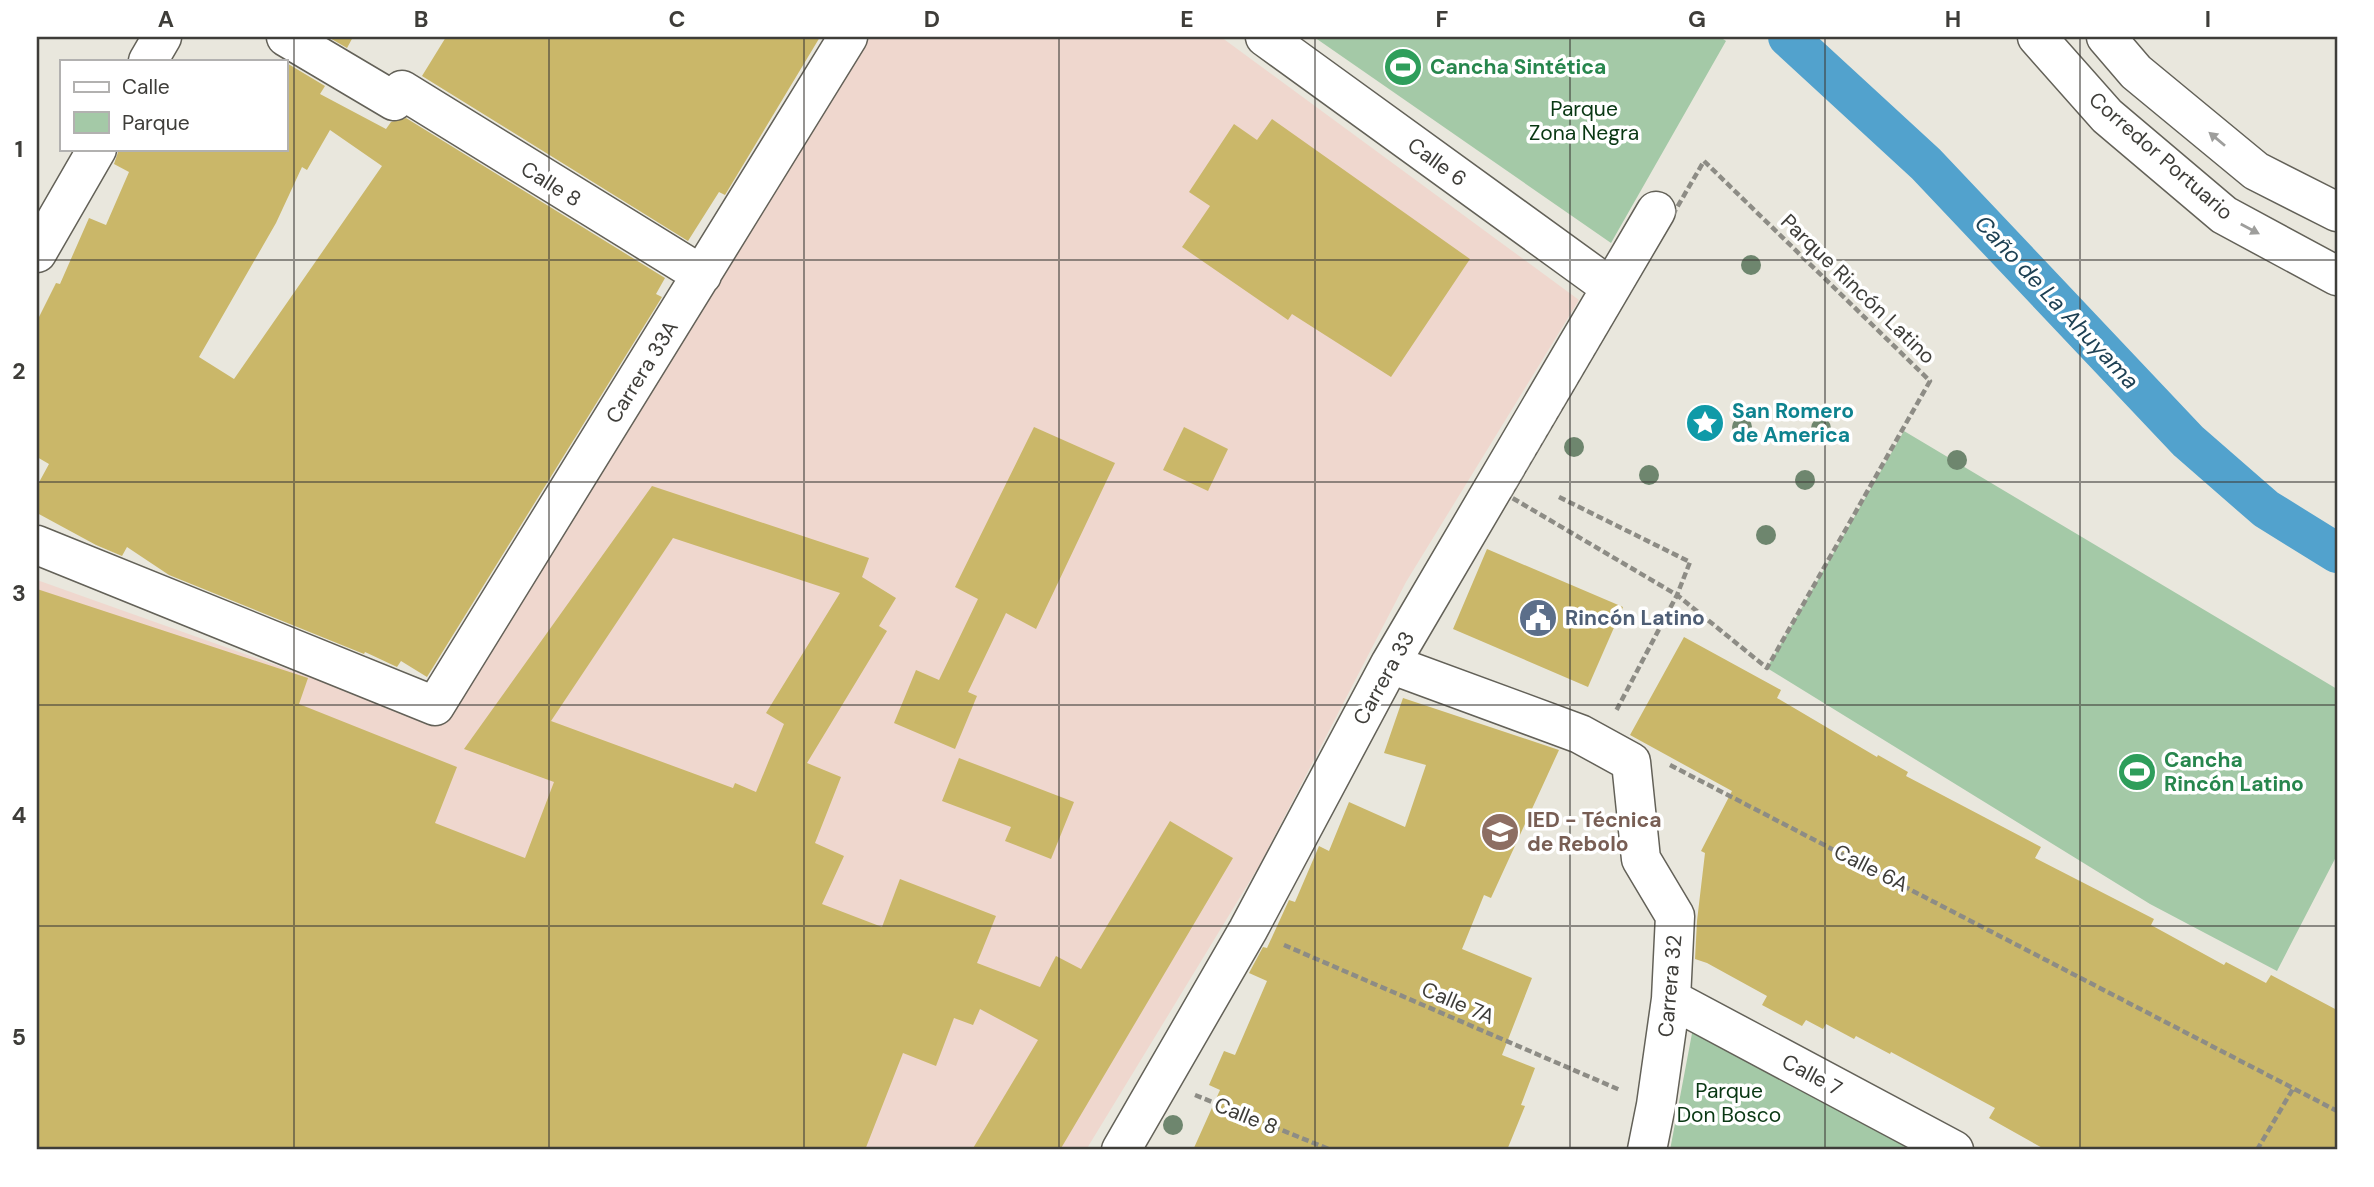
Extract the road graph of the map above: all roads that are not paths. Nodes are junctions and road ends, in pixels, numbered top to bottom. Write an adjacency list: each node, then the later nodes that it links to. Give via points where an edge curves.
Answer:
1 (162, 37): 7 (street)
2 (286, 37): 12 (street, Calle 8, via 398,96)
3 (848, 37): 12 (street, Carrera 33A)
4 (1265, 37): 14 (street, Calle 6)
5 (2037, 37): 13 (street, Corredor Portuario, one-way to 13, via 2107,116 2224,215)
6 (2106, 37): 10 (street, one-way to 6, via 2256,171 2136,72)
7 (149, 60)
8 (96, 150): 11 (street)
9 (1656, 211): 14 (street, Carrera 33)
10 (2337, 212)
11 (37, 253)
12 (702, 275): 15 (street, Carrera 33A, via 435,706)
13 (2337, 276)
14 (1610, 287): 16 (street, Carrera 33)
15 (37, 545)
16 (1390, 664): 17 (street, Carrera 32, via 1580,734 1631,762 1641,859 1675,916); 18 (street, Carrera 33, via 1248,930)
17 (1671, 999): 19 (street, Carrera 32); 20 (street, Calle 7)
18 (1121, 1150)
19 (1647, 1150)
20 (1954, 1150)

